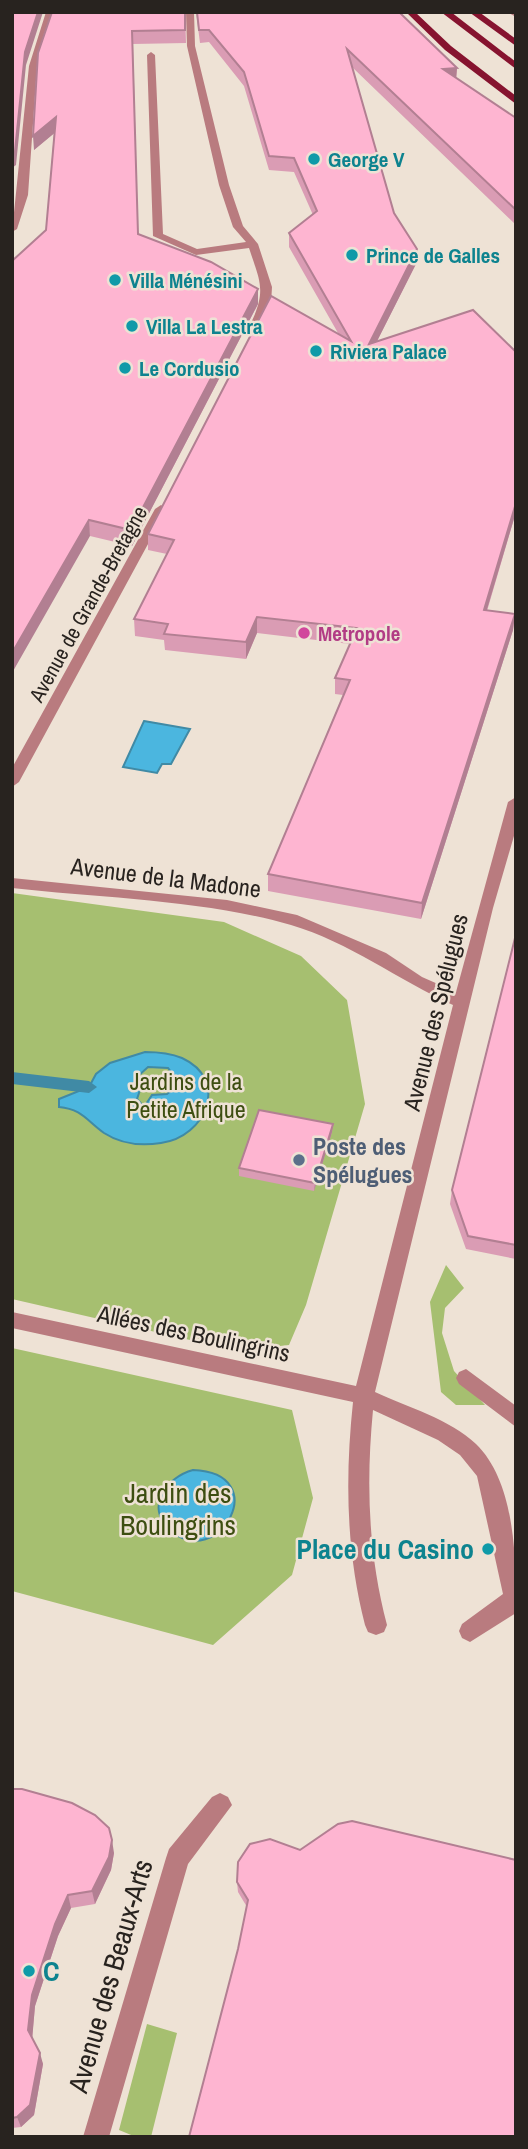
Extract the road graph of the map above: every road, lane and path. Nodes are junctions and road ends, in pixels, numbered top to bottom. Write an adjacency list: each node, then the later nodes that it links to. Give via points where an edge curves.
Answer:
1 (50, 12): 12 (street, via 33,66 23,195)
2 (190, 12): 13 (street, via 191,46 224,185 238,227)
3 (410, 12): 11 (main road)
4 (445, 12): 10 (main road)
5 (473, 12): 8 (main road)
6 (511, 12): 7 (street)
7 (516, 15)
8 (516, 43)
9 (151, 55): 13 (street, via 158,236 196,252)
10 (516, 66)
11 (516, 101)
12 (12, 229)
13 (253, 244): 14 (street, via 267,296)
14 (249, 340)
15 (166, 501): 16 (street, Avenue de Grande-Bretagne)
16 (12, 782)
17 (516, 802): 19 (street, Avenue des Spélugues)
18 (12, 883): 19 (street, Avenue de la Madone, via 227,905 297,921 380,957 416,981)
19 (462, 1002): 22 (street, Avenue des Spélugues)
20 (12, 1320): 22 (street, Allées des Boulingrins)
21 (466, 1378): 23 (street)
22 (364, 1396): 24 (street, Allées des Boulingrins, via 445,1434 467,1449 487,1472); 25 (street, Avenue des Spélugues, via 356,1520 362,1575)
23 (516, 1418)
24 (515, 1600): 26 (street)
25 (376, 1625)
26 (470, 1631)
27 (220, 1805): 28 (street, Avenue des Beaux-Arts, via 178,1858)
28 (96, 2137)

